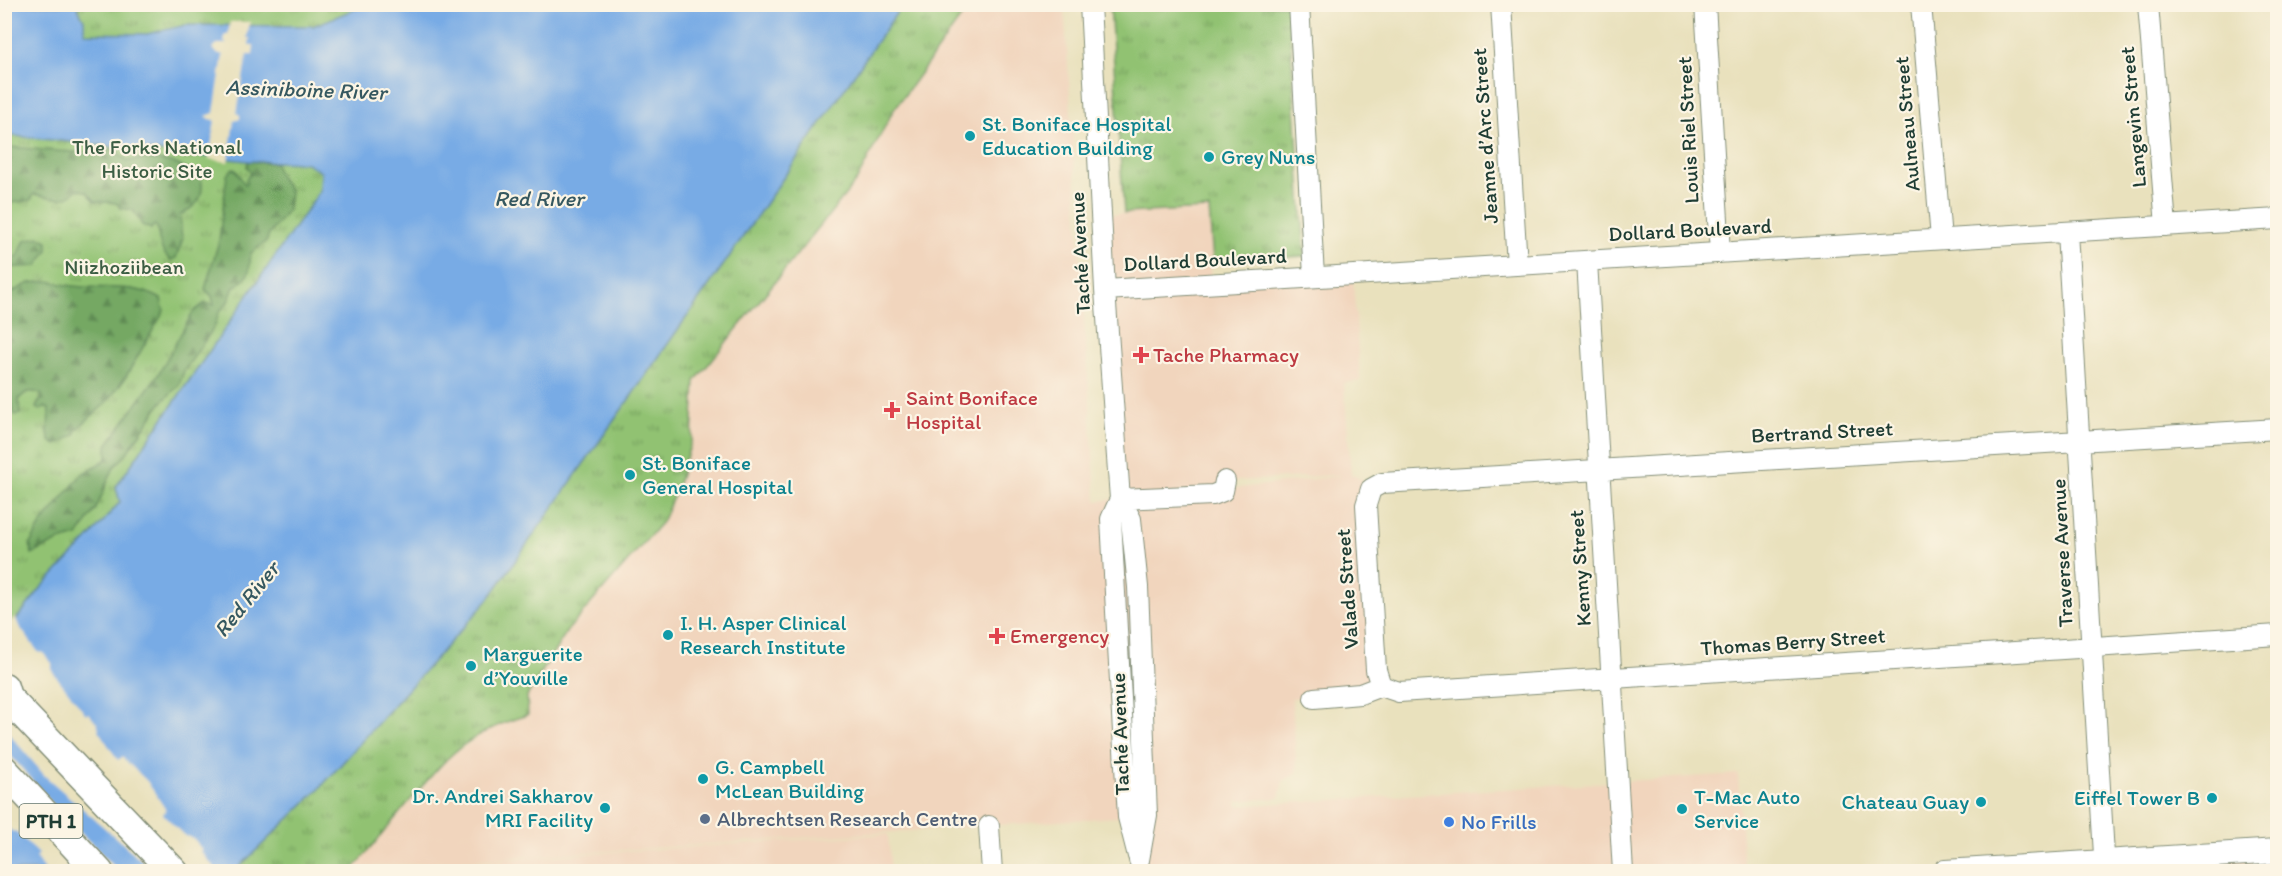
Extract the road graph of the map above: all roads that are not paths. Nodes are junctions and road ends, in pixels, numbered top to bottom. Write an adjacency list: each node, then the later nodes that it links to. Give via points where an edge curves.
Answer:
1 (1090, 4): 15 (street, Taché Avenue)
2 (1299, 4): 14 (street)
3 (1501, 4): 13 (street, Jeanne d’Arc Street)
4 (1705, 4): 11 (street, Louis Riel Street)
5 (1921, 4): 10 (street, Aulneau Street)
6 (2148, 4): 8 (street, Langevin Street)
7 (2277, 219): 8 (street, Dollard Boulevard)
8 (2166, 226): 9 (street, Dollard Boulevard)
9 (2067, 232): 10 (street, Dollard Boulevard); 17 (street, Traverse Avenue)
10 (1941, 239): 11 (street, Dollard Boulevard)
11 (1720, 253): 12 (street, Dollard Boulevard)
12 (1587, 261): 13 (street, Dollard Boulevard); 18 (street, Kenny Street)
13 (1517, 265): 14 (street, Dollard Boulevard)
14 (1314, 277): 15 (street, Dollard Boulevard)
15 (1105, 290): 21 (street, Taché Avenue)
16 (2277, 429): 17 (street, Bertrand Street)
17 (2080, 440): 18 (street, Bertrand Street); 23 (street, Traverse Avenue)
18 (1598, 470): 20 (street, Bertrand Street, via 1388,482); 24 (street, Kenny Street)
19 (1225, 481): 21 (street, via 1223,491 1213,495)
20 (1371, 489): 25 (street, Valade Street, via 1366,498 1366,517 1376,670)
21 (1120, 500): 26 (street, Taché Avenue, via 1131,519); 27 (street, Taché Avenue, via 1111,519)
22 (2277, 635): 23 (street, Thomas Berry Street)
23 (2091, 646): 24 (street, Thomas Berry Street); 34 (street, Traverse Avenue)
24 (1610, 678): 25 (street, Thomas Berry Street, via 1399,692); 38 (street, Kenny Street)
25 (1381, 686): 29 (street, Thomas Berry Street, via 1360,694)
26 (1143, 691): 27 (street); 33 (street, Taché Avenue, via 1147,815)
27 (1120, 692): 33 (street, Taché Avenue, via 1128,817)
28 (6, 693): 36 (highway, PTH 1)
29 (1314, 698)
30 (4, 770): 35 (highway, PTH 1)
31 (989, 826): 37 (street)
32 (2277, 851): 34 (main road)
33 (1139, 866)
34 (2105, 866): 39 (main road)
35 (99, 872)
36 (174, 872)
37 (992, 872)
38 (1623, 872)
39 (1945, 872)

